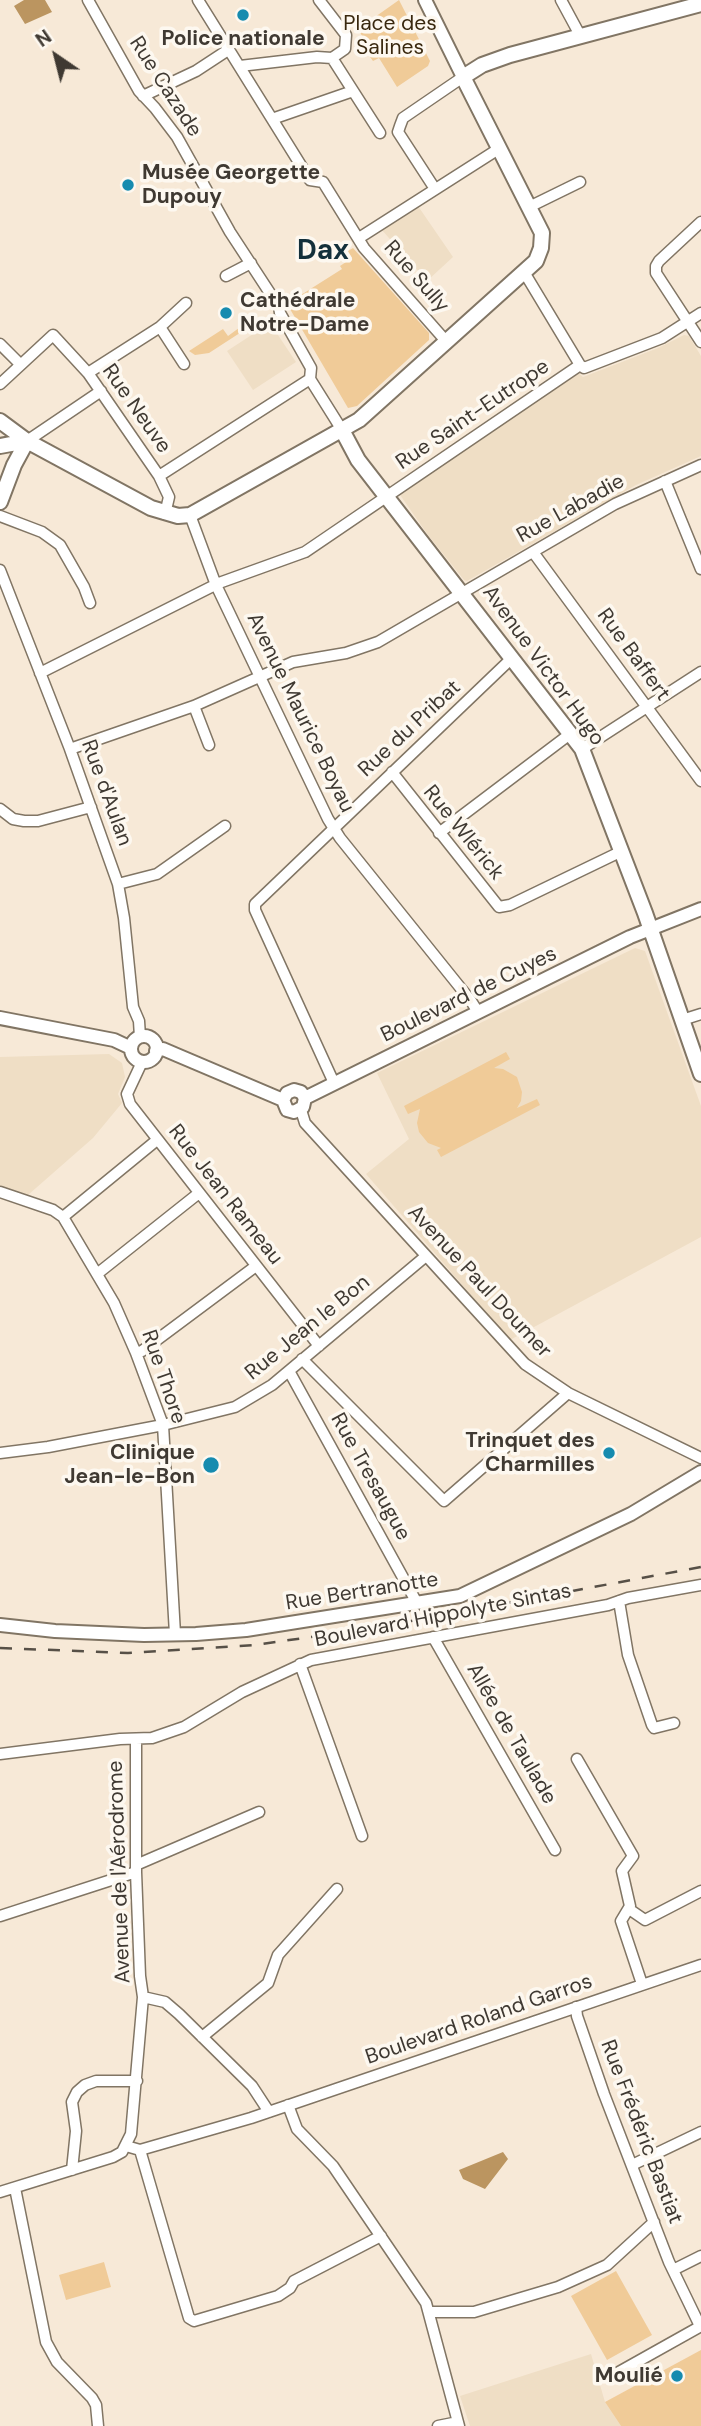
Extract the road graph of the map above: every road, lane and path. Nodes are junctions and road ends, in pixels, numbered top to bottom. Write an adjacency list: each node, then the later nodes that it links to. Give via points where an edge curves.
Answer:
1 (89, 0): 13 (street, Rue Cazade)
2 (198, 0): 8 (street, Rue Sully)
3 (319, 0): 9 (street, via 346,35 345,49)
4 (425, 0): 11 (street)
5 (561, 0): 7 (street)
6 (701, 4): 7 (main road)
7 (581, 37): 11 (main road, via 510,55)
8 (228, 50): 10 (street, Rue Sully); 13 (street)
9 (332, 58): 10 (street); 12 (street)
10 (240, 66): 14 (street, Rue Sully)
11 (463, 77): 16 (main road); 18 (street, via 403,118 398,132)
12 (353, 91): 14 (street); 15 (street)
13 (143, 96): 22 (street, Rue Cazade, via 177,137)
14 (272, 119): 21 (street, Rue Sully, via 310,180 323,183)
15 (380, 133)
16 (500, 148): 18 (street); 19 (main road)
17 (580, 182): 19 (street)
18 (435, 189): 21 (street)
19 (529, 207): 23 (main road, via 542,233 541,248 536,261)
20 (701, 222): 27 (street, via 656,266)
21 (359, 238): 29 (street, Rue Sully)
22 (251, 263): 24 (street); 36 (street, Rue Cazade, via 311,368)
23 (523, 272): 29 (main road); 34 (street)
24 (226, 276)
25 (186, 303): 28 (street)
26 (701, 313): 27 (street)
27 (687, 322): 30 (street); 34 (street, via 662,338 584,368)
28 (160, 327): 33 (street); 35 (street)
29 (445, 340): 40 (main road, via 359,420)
30 (701, 342)
31 (0, 344): 32 (street)
32 (20, 364): 35 (street, Rue Neuve, via 54,335); 37 (street)
33 (184, 364)
34 (580, 365): 46 (street, Rue Saint-Eutrope)
35 (88, 373): 38 (street, Rue Neuve)
36 (310, 379): 40 (street, Rue Cazade); 44 (street)
37 (0, 384)
38 (101, 391): 41 (street); 44 (street, Rue Neuve)
39 (0, 421): 41 (main road)
40 (342, 430): 46 (main road, Avenue Victor Hugo); 49 (main road)
41 (27, 441): 42 (main road); 47 (main road); 48 (main road)
42 (0, 446)
43 (701, 465): 45 (street, Rue Labadie)
44 (159, 477): 48 (street, Rue Neuve, via 169,497)
45 (665, 481): 51 (street, Rue Labadie); 52 (street)
46 (388, 497): 54 (street, Rue Saint-Eutrope, via 300,555); 55 (main road, Avenue Victor Hugo)
47 (0, 502)
48 (165, 514): 49 (main road)
49 (190, 515): 54 (street, Avenue Maurice Boyau)
50 (0, 516): 56 (street, via 42,532 60,545)
51 (533, 552): 55 (street, Rue Labadie); 62 (street, Rue Baffert)
52 (701, 569)
53 (0, 570): 59 (street, Rue d'Aulan)
54 (216, 585): 59 (street, Rue Saint-Eutrope); 60 (street, Avenue Maurice Boyau)
55 (464, 594): 57 (main road, Avenue Victor Hugo); 60 (street, Rue Labadie, via 378,642 293,662)
56 (90, 603)
57 (513, 658): 63 (main road, Avenue Victor Hugo); 67 (street, Rue du Pribat)
58 (701, 671): 62 (street)
59 (40, 673): 65 (street, Rue d'Aulan)
60 (260, 677): 61 (street, Rue Labadie); 72 (street, Avenue Maurice Boyau)
61 (194, 706): 64 (street); 65 (street, Rue Labadie)
62 (646, 706): 66 (street); 68 (street, Rue Baffert)
63 (570, 734): 66 (main road, Avenue Victor Hugo); 73 (street)
64 (209, 746)
65 (70, 749): 69 (street, Rue d'Aulan)
66 (582, 749): 74 (main road, Avenue Victor Hugo)
67 (392, 772): 72 (street, Rue du Pribat); 73 (street, Rue Wlérick)
68 (701, 781)
69 (91, 807): 70 (street, via 38,821 13,819); 75 (street, Rue d'Aulan)
70 (0, 809)
71 (225, 826): 75 (street, via 158,874)
72 (333, 827): 78 (street, Avenue Maurice Boyau); 87 (street, Rue du Pribat, via 254,907)
73 (439, 833): 74 (street, Rue Wlérick, via 499,907)
74 (622, 851): 77 (main road, Avenue Victor Hugo)
75 (118, 884): 82 (street, Rue d'Aulan)
76 (701, 909): 77 (street, Boulevard de Cuyes)
77 (650, 928): 78 (street, Boulevard de Cuyes); 81 (main road, Avenue Victor Hugo)
78 (478, 1012): 87 (street, Boulevard de Cuyes)
79 (701, 1014): 81 (street)
80 (0, 1018): 83 (street, via 114,1040)
81 (682, 1020): 86 (main road, Avenue Victor Hugo)
82 (140, 1037): 83 (street); 84 (street, via 152,1039)
83 (131, 1048): 85 (street, via 135,1059)
84 (156, 1051): 85 (street, via 153,1058); 88 (street, via 163,1049 284,1100 287,1093 301,1092)
85 (142, 1062): 89 (street, Rue Jean Rameau, via 127,1094)
86 (701, 1074)
87 (334, 1083): 88 (street, Boulevard de Cuyes)
88 (303, 1104): 93 (street, Avenue Paul Doumer, via 306,1123)
89 (157, 1140): 91 (street, Rue Jean Rameau); 92 (street)
90 (0, 1192): 92 (street)
91 (199, 1193): 94 (street, Rue Jean Rameau); 95 (street)
92 (63, 1217): 95 (street, Rue Thore)
93 (426, 1256): 96 (street, Rue Jean le Bon); 100 (street, Avenue Paul Doumer, via 525,1364)
94 (256, 1266): 96 (street, Rue Jean Rameau); 97 (street)
95 (97, 1274): 97 (street, Rue Thore)
96 (318, 1346): 98 (street, Rue Jean le Bon)
97 (136, 1353): 101 (street, Rue Thore)
98 (302, 1359): 99 (street, Rue Jean le Bon); 100 (street, via 444,1502)
99 (289, 1371): 101 (street, Rue Jean le Bon, via 235,1408); 107 (street, Rue Tresaugue)
100 (568, 1394): 103 (street, Avenue Paul Doumer)
101 (163, 1425): 102 (street, Rue Jean le Bon); 109 (street, Rue Thore)
102 (0, 1453)
103 (701, 1458)
104 (701, 1472): 107 (street, Rue Bertranotte, via 631,1514 469,1592)
105 (701, 1585): 106 (street, Boulevard Hippolyte Sintas)
106 (619, 1601): 110 (street, Boulevard Hippolyte Sintas); 112 (street, via 628,1655 652,1725)
107 (417, 1603): 109 (street, Rue Bertranotte, via 246,1630)
108 (0, 1625): 109 (street, Rue Bertranotte)
109 (176, 1634)
110 (433, 1636): 111 (street, Boulevard Hippolyte Sintas); 118 (street, Allée de Taulade)
111 (300, 1664): 113 (street, Boulevard Hippolyte Sintas, via 184,1727); 117 (street)
112 (674, 1723)
113 (136, 1739): 114 (street, Boulevard Hippolyte Sintas); 119 (street, Avenue de l'Aérodrome)
114 (0, 1754)
115 (577, 1759): 122 (street, via 634,1856 622,1871)
116 (259, 1812): 119 (street)
117 (362, 1836)
118 (555, 1850)
119 (136, 1869): 123 (street); 126 (street, Avenue de l'Aérodrome)
120 (337, 1889): 128 (street, via 278,1955 268,1983)
121 (701, 1891): 122 (street, via 645,1920)
122 (629, 1909): 125 (street, via 621,1921)
123 (0, 1916)
124 (701, 1965): 125 (street, Boulevard Roland Garros)
125 (642, 1984): 127 (street, Boulevard Roland Garros)
126 (144, 1997): 128 (street, Avenue de l'Aérodrome, via 164,2001); 129 (street)
127 (576, 2007): 130 (street, Boulevard Roland Garros); 135 (street, Rue Frédéric Bastiat)
128 (202, 2037): 131 (street, Avenue de l'Aérodrome, via 252,2086)
129 (137, 2081): 133 (street); 136 (street, via 96,2081 77,2092 72,2102 76,2131)
130 (288, 2105): 131 (street, Boulevard Roland Garros); 140 (street, via 297,2129 333,2166)
131 (269, 2112): 134 (street, Boulevard Roland Garros)
132 (701, 2132): 135 (street)
133 (126, 2146): 134 (street); 136 (street, via 113,2157)
134 (140, 2150): 140 (street, via 189,2318 194,2322 278,2296 294,2281)
135 (632, 2165): 139 (street, Rue Frédéric Bastiat)
136 (72, 2170): 137 (street)
137 (15, 2188): 138 (street); 147 (street, via 46,2343 57,2362 92,2398)
138 (0, 2192)
139 (654, 2222): 142 (street, Rue Frédéric Bastiat); 143 (street, via 607,2265 558,2287 474,2312)
140 (381, 2236): 143 (street)
141 (701, 2256): 142 (street)
142 (673, 2270): 144 (street, Rue Frédéric Bastiat)
143 (429, 2312): 146 (street)
144 (700, 2326): 145 (street)
145 (610, 2377)
146 (459, 2424): 148 (street)
147 (98, 2426)
148 (438, 2426)

